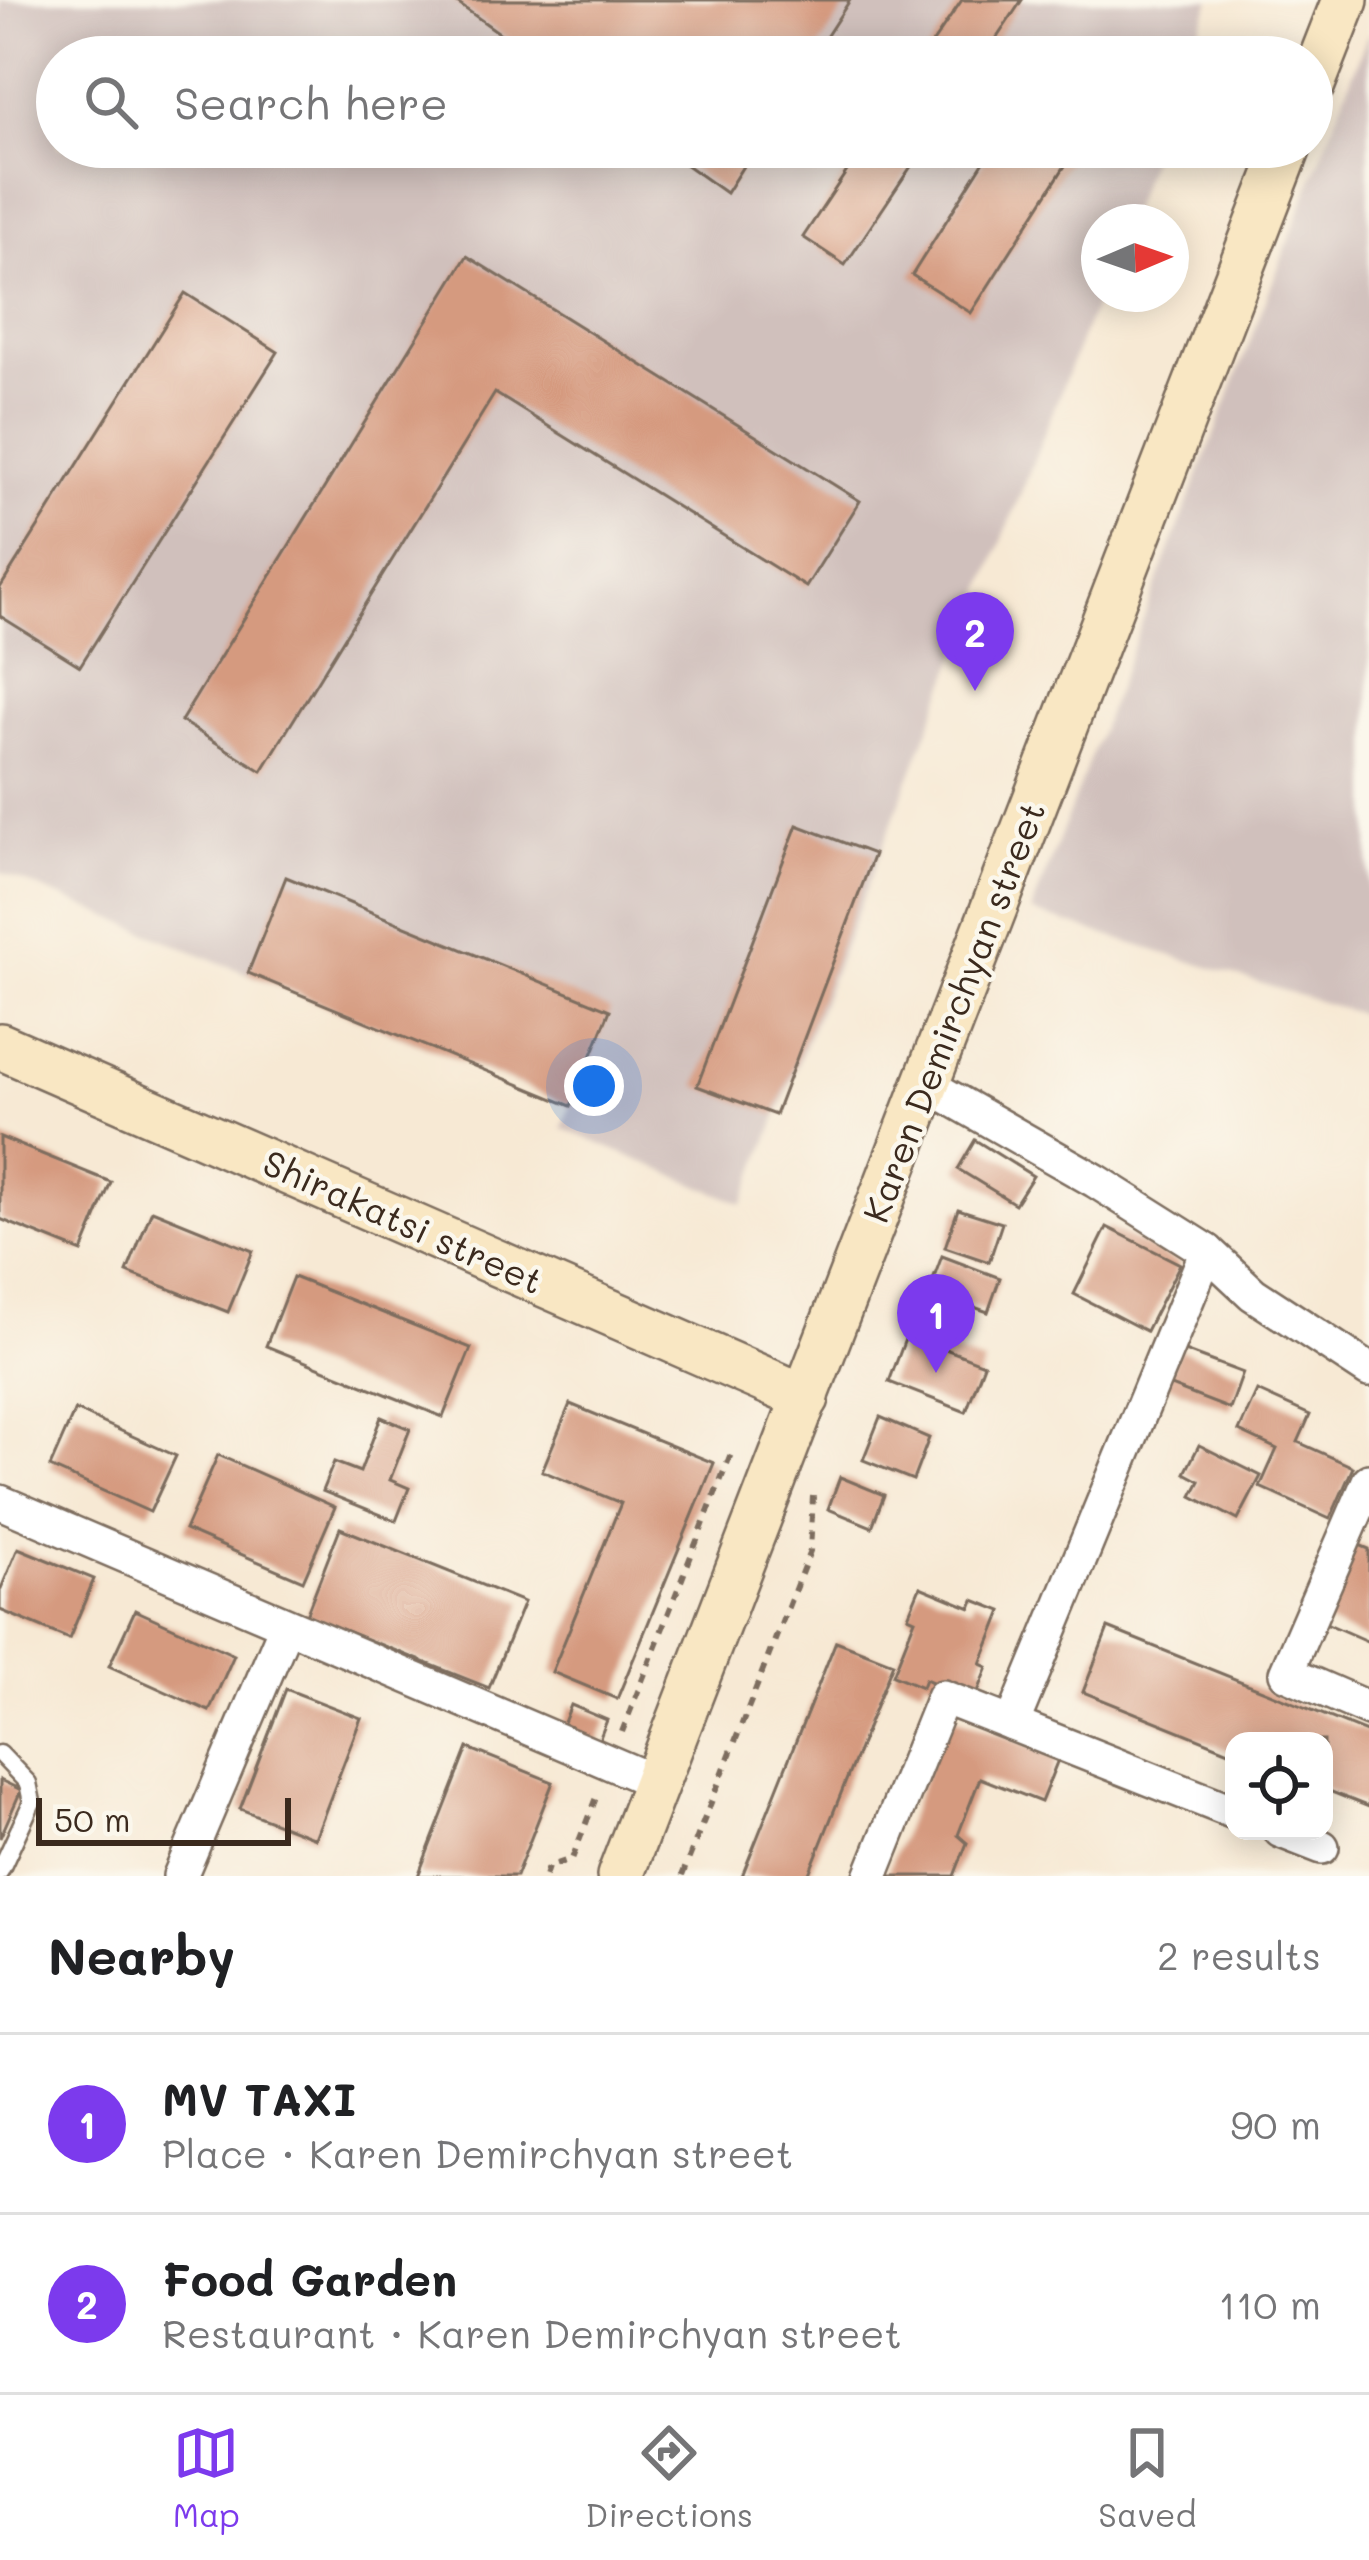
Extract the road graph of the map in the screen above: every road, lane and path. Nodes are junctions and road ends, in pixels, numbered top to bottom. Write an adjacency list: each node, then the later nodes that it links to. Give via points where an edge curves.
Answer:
1 (1345, 0): 2 (main road)
2 (1331, 36)
3 (1280, 168): 5 (main road, Karen Demirchyan street)
4 (0, 1046): 8 (main road, Shirakatsi street)
5 (926, 1084): 6 (street); 8 (main road, Karen Demirchyan street)
6 (1207, 1251): 7 (street, via 1252,1294); 15 (street)
7 (1369, 1370)
8 (806, 1398): 18 (main road, Karen Demirchyan street)
9 (732, 1451): 17 (path)
10 (1369, 1481): 14 (street, via 1286,1673)
11 (818, 1483): 26 (path, via 810,1551)
12 (0, 1502): 13 (street)
13 (286, 1626): 17 (street); 23 (street)
14 (1369, 1709)
15 (1012, 1724): 19 (street); 27 (street, via 943,1697)
16 (0, 1754): 22 (lane, via 28,1783 32,1802)
17 (610, 1762): 18 (street); 24 (path, via 572,1858)
18 (655, 1782): 25 (main road, Karen Demirchyan street)
19 (1225, 1808)
20 (1304, 1840): 21 (street)
21 (1322, 1847)
22 (0, 1871)
23 (181, 1876)
24 (545, 1876)
25 (620, 1876)
26 (682, 1876)
27 (871, 1876)

